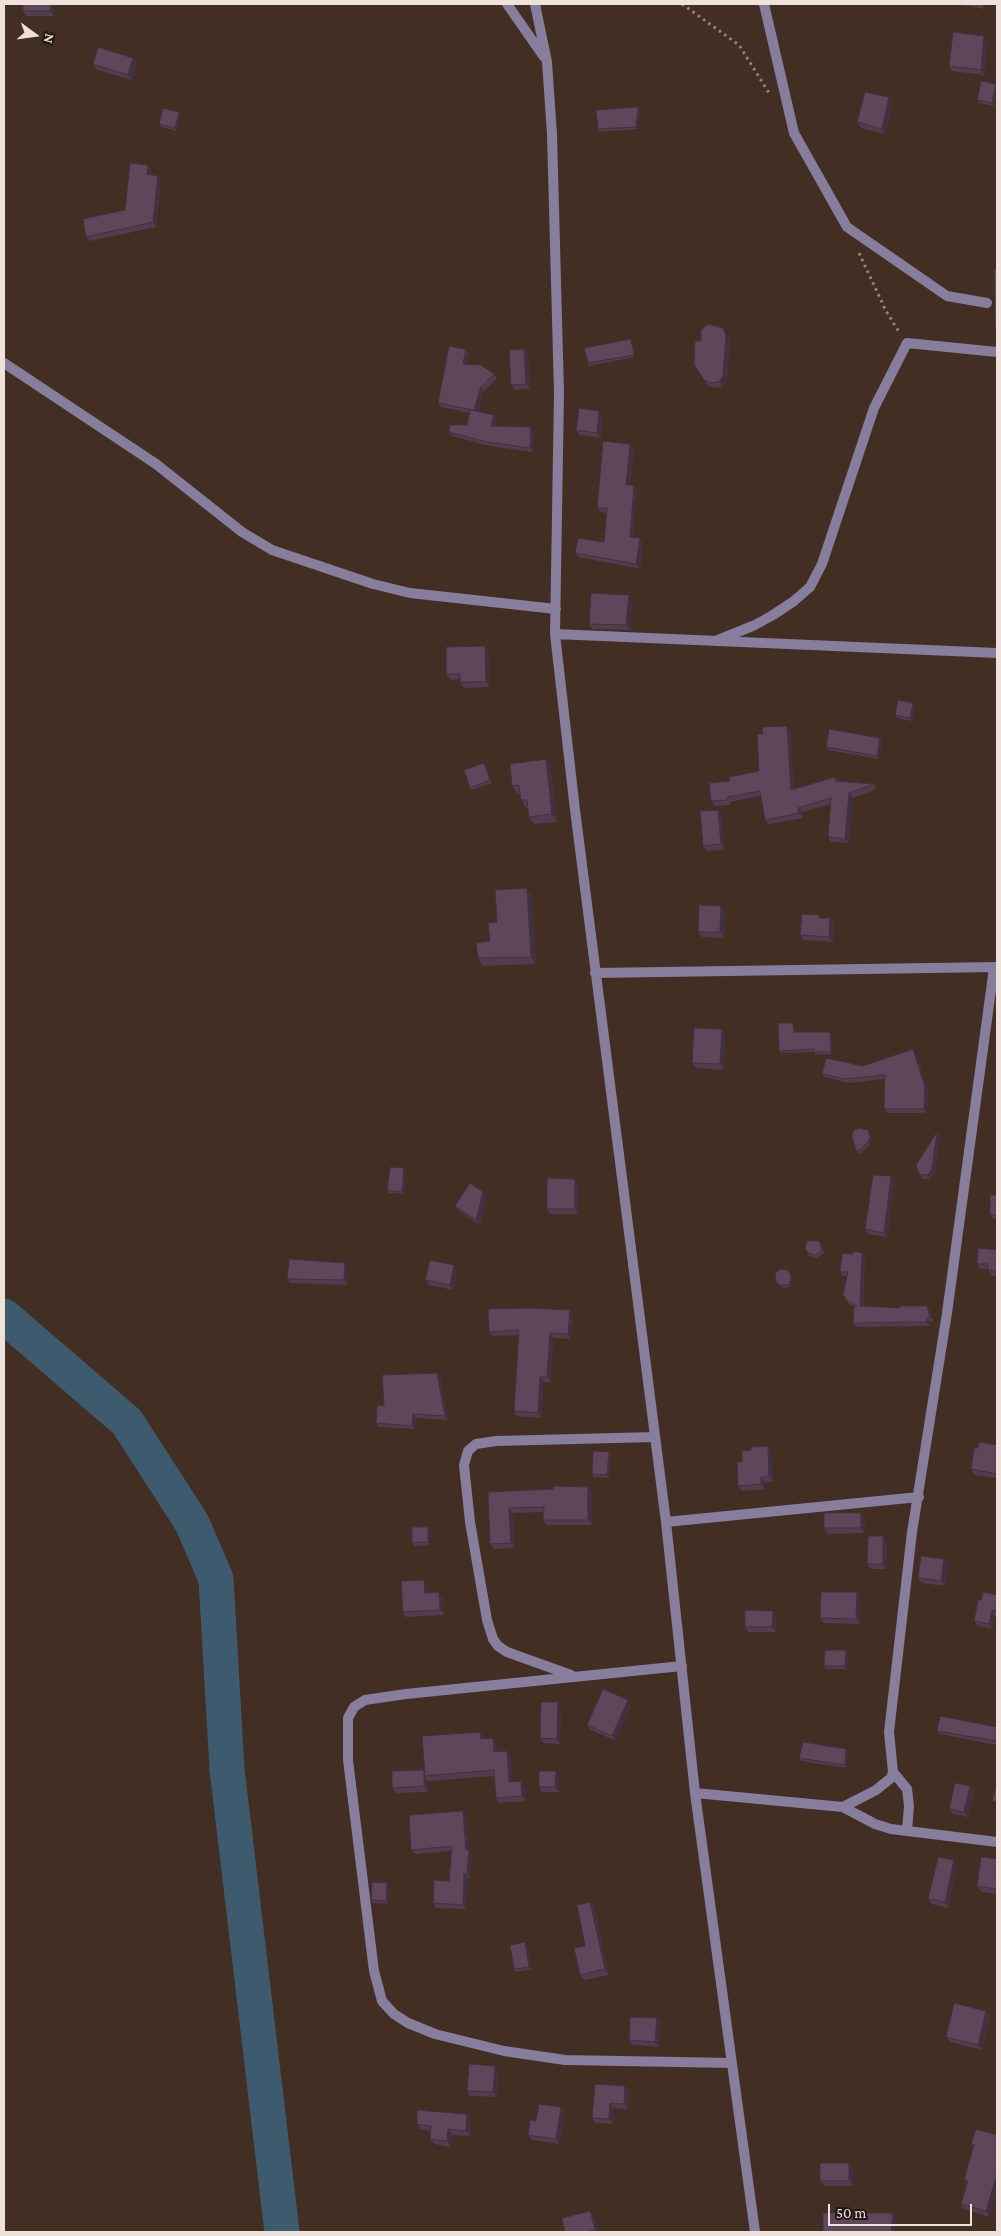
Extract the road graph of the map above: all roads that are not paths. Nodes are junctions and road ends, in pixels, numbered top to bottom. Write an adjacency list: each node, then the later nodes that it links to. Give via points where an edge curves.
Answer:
1 (507, 4): 4 (street)
2 (535, 4): 4 (street)
3 (764, 4): 5 (street, via 794,134 847,228 948,296)
4 (547, 62): 8 (street, via 553,144 559,392)
5 (987, 303)
6 (997, 352): 10 (street, via 907,343 874,408 822,564 810,587 773,615)
7 (4, 363): 8 (street, via 156,464 242,532 272,550 410,593)
8 (556, 609): 9 (street)
9 (555, 634): 10 (street); 13 (street)
10 (718, 640): 11 (street)
11 (997, 653)
12 (996, 967): 13 (street); 15 (street)
13 (595, 973): 14 (street)
14 (655, 1437): 16 (street); 18 (street, via 496,1441 476,1444 468,1451 464,1465 470,1522 493,1639 506,1652)
15 (919, 1497): 16 (street); 19 (street, via 912,1532 889,1732)
16 (666, 1522): 17 (street)
17 (682, 1666): 18 (street); 20 (street)
18 (574, 1677): 24 (street, via 406,1694 365,1700 354,1707 348,1718 348,1760 374,1971 382,2001 408,2023 434,2034 504,2051 565,2060)
19 (893, 1772): 21 (street, via 891,1778 876,1790); 22 (street, via 907,1789)
20 (695, 1793): 21 (street); 24 (street)
21 (843, 1807): 22 (street, via 875,1824)
22 (907, 1830): 23 (street)
23 (997, 1842)
24 (732, 2063): 25 (street)
25 (755, 2232)

